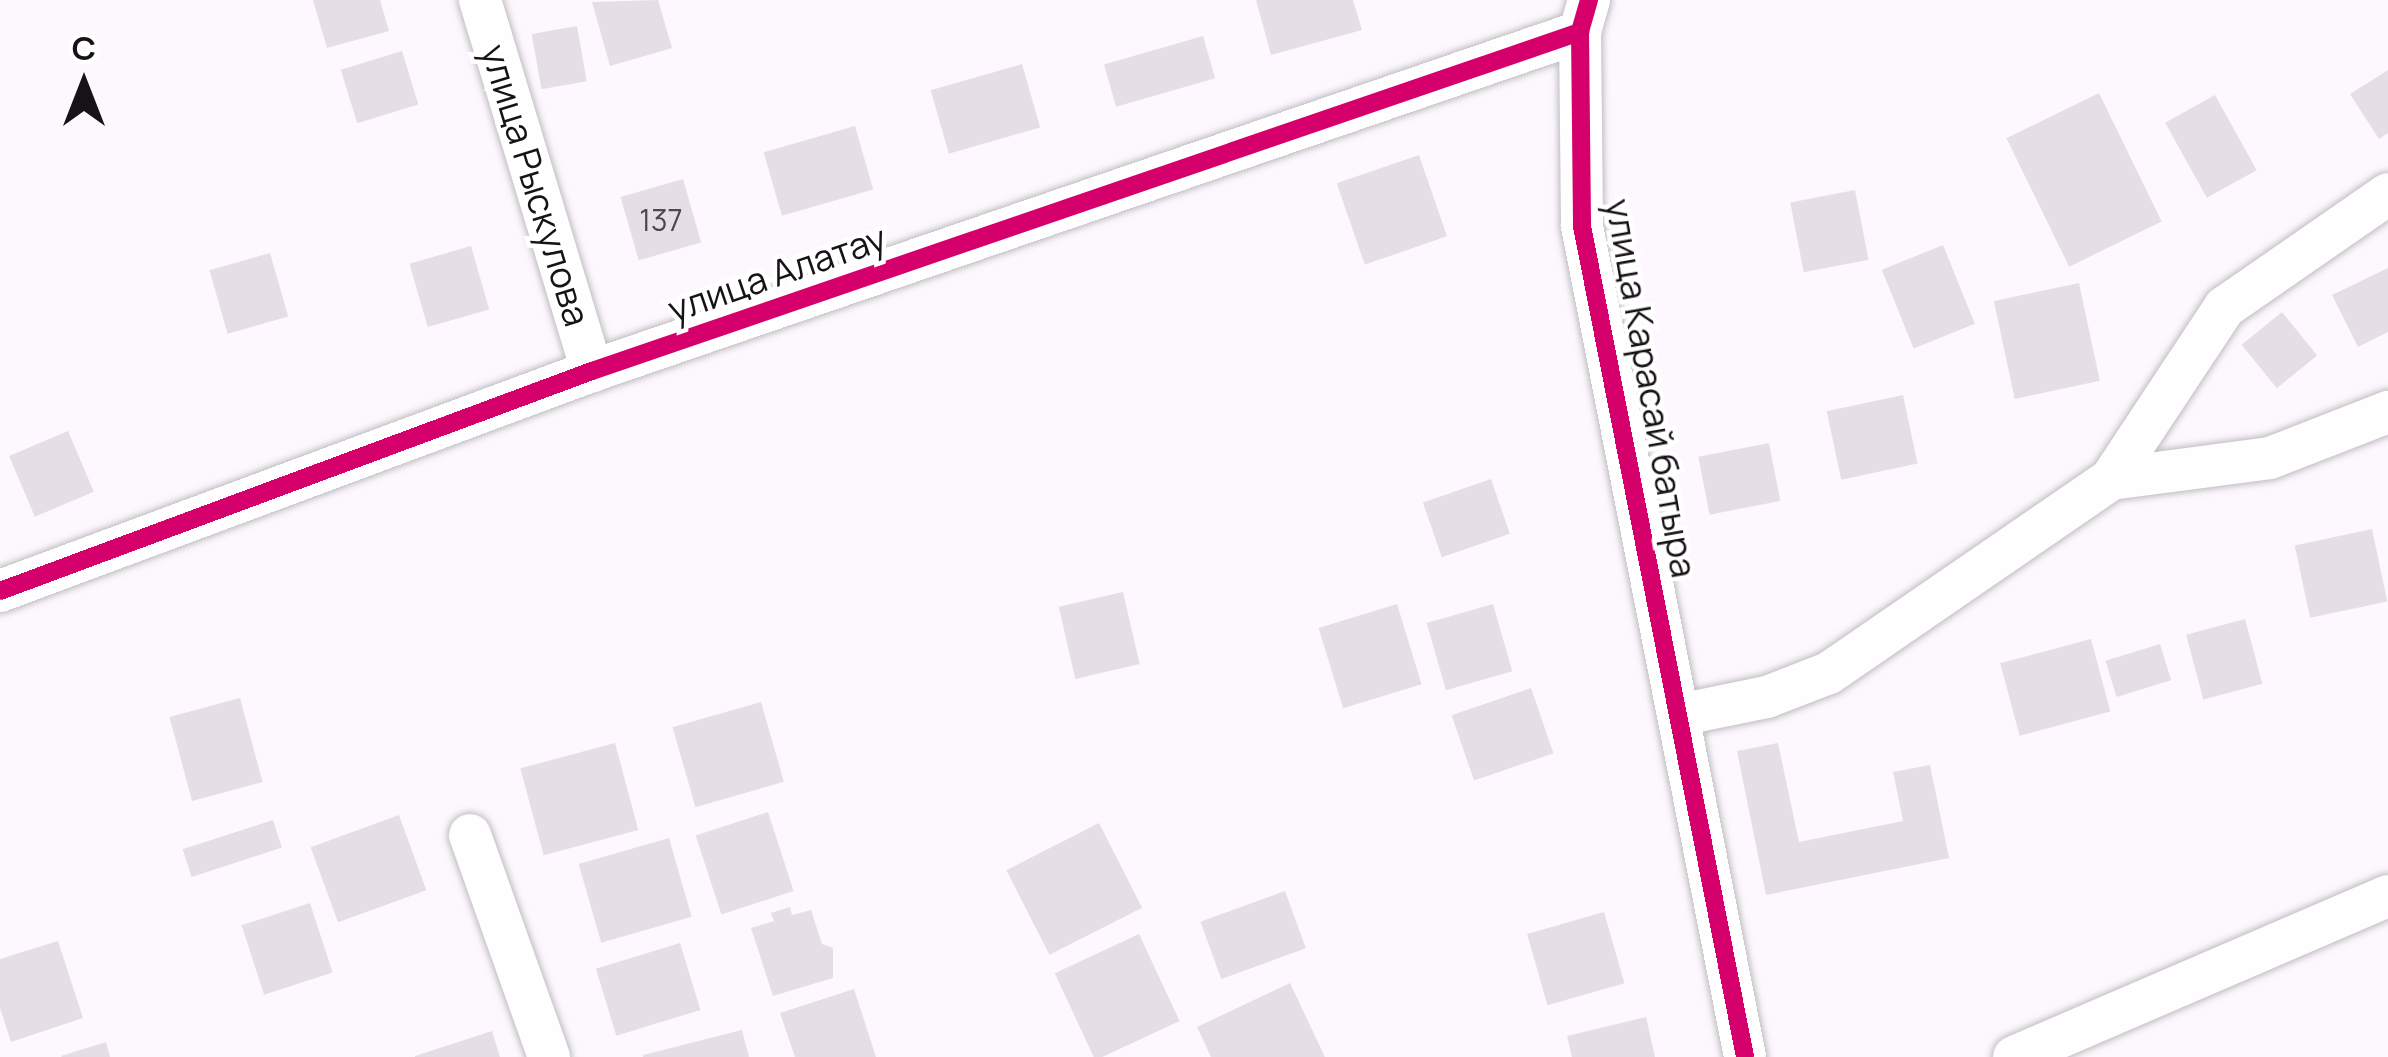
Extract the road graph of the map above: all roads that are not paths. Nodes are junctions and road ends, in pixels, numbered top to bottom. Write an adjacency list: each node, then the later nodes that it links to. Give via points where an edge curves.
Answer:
1 (480, 0): 4 (street, улица Рыскулова)
2 (1585, 16): 4 (street, улица Алатау); 8 (street, улица Карасай батыра, via 1582,226)
3 (2388, 194): 6 (street, via 2225,307)
4 (592, 371): 7 (street, улица Алатау)
5 (2388, 412): 6 (street, via 2270,458)
6 (2111, 479): 8 (street, via 1829,673 1767,697)
7 (0, 591)
8 (1679, 715): 12 (street, улица Карасай батыра)
9 (470, 835): 11 (street)
10 (2388, 896): 13 (street)
11 (549, 1057)
12 (1745, 1057)
13 (2014, 1057)

